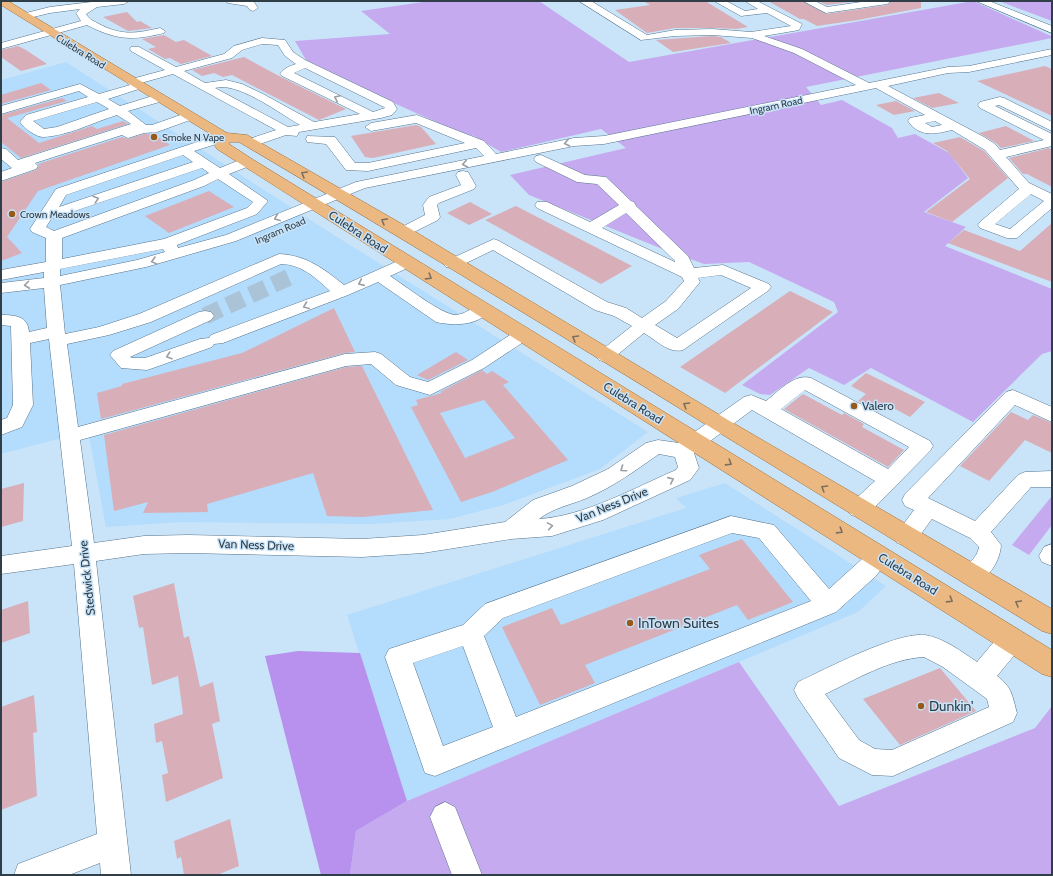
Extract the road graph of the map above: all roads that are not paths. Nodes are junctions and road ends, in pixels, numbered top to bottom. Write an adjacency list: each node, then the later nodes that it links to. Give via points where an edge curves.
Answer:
1 (1, 1): 13 (main road, Culebra Road)
2 (124, 1): 10 (street)
3 (231, 1): 11 (street, via 251,4)
4 (584, 1): 18 (street, via 645,38 704,32)
5 (719, 1): 12 (street, via 744,14)
6 (750, 1): 12 (street)
7 (808, 1): 8 (street, via 826,10)
8 (887, 1)
9 (981, 1): 15 (street)
10 (94, 5): 13 (street); 14 (street, via 81,13)
11 (253, 8)
12 (768, 10): 18 (street, via 797,24 795,28)
13 (24, 16): 17 (main road, Culebra Road)
14 (88, 22): 16 (street, via 113,35 125,38); 17 (street)
15 (1052, 30)
16 (160, 31)
17 (55, 35): 20 (street); 22 (street); 27 (main road, Culebra Road)
18 (752, 36): 29 (street, via 798,51 812,59 817,66)
19 (1052, 44): 26 (street, Ingram Road, via 959,64)
20 (1, 46)
21 (135, 49): 25 (street)
22 (1, 52)
23 (1052, 52): 26 (street, Ingram Road)
24 (306, 64): 25 (street, via 289,54 281,42 276,40 247,44 228,56); 35 (street, one-way to 24, via 286,74 292,68); 35 (street, via 389,105 391,109)
25 (170, 68): 27 (street); 28 (street)
26 (948, 70): 29 (street, Ingram Road)
27 (135, 84): 30 (street); 31 (main road, Culebra Road)
28 (205, 86): 41 (street); 42 (street, via 233,85 272,104)
29 (866, 86): 36 (street, via 894,94); 45 (street, Ingram Road)
30 (98, 98): 32 (street, via 80,87); 33 (street); 37 (street, via 30,118)
31 (159, 98): 33 (street); 34 (main road, Culebra Road)
32 (2, 109): 37 (street)
33 (119, 110): 43 (street); 50 (street, via 140,125)
34 (189, 116): 40 (street); 44 (main road, Culebra Road)
35 (371, 116): 42 (street)
36 (937, 117): 38 (street); 38 (street, via 914,122 930,131)
37 (26, 122): 43 (street)
38 (953, 126): 52 (street, via 980,140)
39 (1052, 127): 46 (street, via 1000,101 984,105)
40 (153, 129): 49 (street); 59 (street, via 143,129)
41 (286, 131): 42 (street); 47 (street)
42 (312, 132): 48 (street, via 417,118); 48 (street, via 330,140 351,167 368,167)
43 (42, 133): 50 (street)
44 (224, 137): 47 (main road, Culebra Road, via 242,138); 49 (street); 55 (main road, Culebra Road, via 222,146)
45 (604, 140): 53 (street, Ingram Road, one-way to 53, via 574,142); 54 (street, Ingram Road, via 584,150)
46 (1052, 140): 52 (street)
47 (251, 143): 61 (main road, Culebra Road, one-way to 47)
48 (479, 144): 53 (street)
49 (184, 150): 56 (street); 66 (street, via 61,192)
50 (61, 151): 51 (street, via 16,165)
51 (1, 152)
52 (997, 156): 60 (street, via 1015,178)
53 (494, 158): 61 (street, Ingram Road, one-way to 61, via 360,185)
54 (542, 159): 58 (street, Ingram Road); 64 (street, via 582,179 601,180)
55 (247, 162): 57 (street); 65 (main road, Culebra Road)
56 (204, 163): 57 (street); 66 (street, one-way to 56)
57 (219, 172): 69 (street, via 199,183); 70 (street, via 260,201 252,211)
58 (463, 175): 61 (street, Ingram Road, via 374,194); 68 (street, via 470,186 434,200 430,204 433,217)
59 (1, 177)
60 (1030, 190): 62 (street); 62 (street, via 1024,192 985,225 1012,235)
61 (344, 197): 65 (street, Ingram Road); 68 (main road, Culebra Road, one-way to 61)
62 (1052, 200)
63 (542, 205): 67 (street)
64 (629, 205): 67 (street); 74 (street, via 682,259)
65 (319, 207): 70 (street, Ingram Road, one-way to 70, via 231,238); 71 (main road, Culebra Road); 78 (street, Ingram Road, via 240,246 191,264 143,277)
66 (45, 216): 69 (street, via 37,229)
67 (591, 228): 74 (street)
68 (403, 232): 72 (main road, Culebra Road)
69 (54, 236): 78 (street, Stedwick Drive)
70 (171, 249): 78 (street, Ingram Road, via 140,264)
71 (406, 263): 77 (street); 82 (main road, Culebra Road, one-way to 82)
72 (452, 264): 85 (street, via 494,244 601,306 620,312); 89 (main road, Culebra Road, one-way to 72)
73 (310, 267): 76 (street); 80 (street); 87 (street, via 290,258 279,259 145,318 103,331)
74 (688, 274): 85 (street, via 692,282 672,305); 85 (street, via 723,270 763,287 677,346)
75 (1, 275): 78 (street)
76 (294, 275)
77 (378, 275): 80 (street, one-way to 80); 82 (street, via 442,318 467,319)
78 (52, 281): 79 (street, Ingram Road, one-way to 79); 81 (street, Ingram Road); 87 (street, Stedwick Drive)
79 (1, 288)
80 (342, 292): 83 (street, one-way to 83, via 147,364 127,364 119,354)
81 (1, 302)
82 (482, 310): 86 (main road, Culebra Road)
83 (204, 316)
84 (1, 320): 88 (street, via 12,320 20,324)
85 (643, 325): 89 (street)
86 (522, 335): 94 (street, via 478,364 430,389 403,382 375,358 345,360); 95 (main road, Culebra Road)
87 (57, 336): 88 (street); 94 (street, Stedwick Drive)
88 (20, 340): 93 (street, via 23,405 15,422)
89 (605, 356): 92 (main road, Culebra Road, one-way to 89)
90 (766, 410): 92 (street, via 751,401); 97 (street); 97 (street, via 804,382 923,446)
91 (1052, 415): 98 (street, via 1013,396 913,500)
92 (720, 426): 95 (street); 99 (main road, Culebra Road, one-way to 92)
93 (1, 428)
94 (70, 436): 103 (street, Stedwick Drive)
95 (690, 447): 100 (street, Van Ness Drive, one-way to 100, via 653,448 615,474 580,492 541,506); 100 (street, Van Ness Drive, one-way to 95, via 552,526 595,514 683,475 689,468); 105 (main road, Culebra Road, one-way to 105)
96 (1052, 479): 101 (street, via 1025,480)
97 (890, 480): 99 (street)
98 (928, 508): 101 (street); 102 (street)
99 (859, 509): 102 (main road, Culebra Road)
100 (511, 530): 103 (street, Van Ness Drive, via 423,544 362,548 188,544 144,545)
101 (978, 532): 108 (street, via 990,545 990,551 983,565)
102 (905, 537): 108 (main road, Culebra Road)
103 (84, 553): 107 (street, Van Ness Drive); 117 (street, Stedwick Drive)
104 (1052, 553): 106 (street)
105 (880, 556): 109 (street); 112 (main road, Culebra Road, one-way to 112)
106 (1052, 557)
107 (1, 565)
108 (971, 575): 110 (main road, Culebra Road, one-way to 108)
109 (828, 605): 111 (street, via 766,531 731,524 494,611); 115 (street)
110 (1052, 622)
111 (471, 633): 115 (street); 115 (street, via 398,657 435,763)
112 (1012, 640): 113 (main road, Culebra Road); 114 (street)
113 (1052, 665)
114 (979, 678): 114 (street, via 925,646 901,648 807,690 849,749 872,762 893,763 1004,713 998,692)
115 (509, 733)
116 (445, 817): 120 (street)
117 (113, 843): 118 (street); 119 (street, Stedwick Drive)
118 (30, 875)
119 (116, 875)
120 (467, 875)

